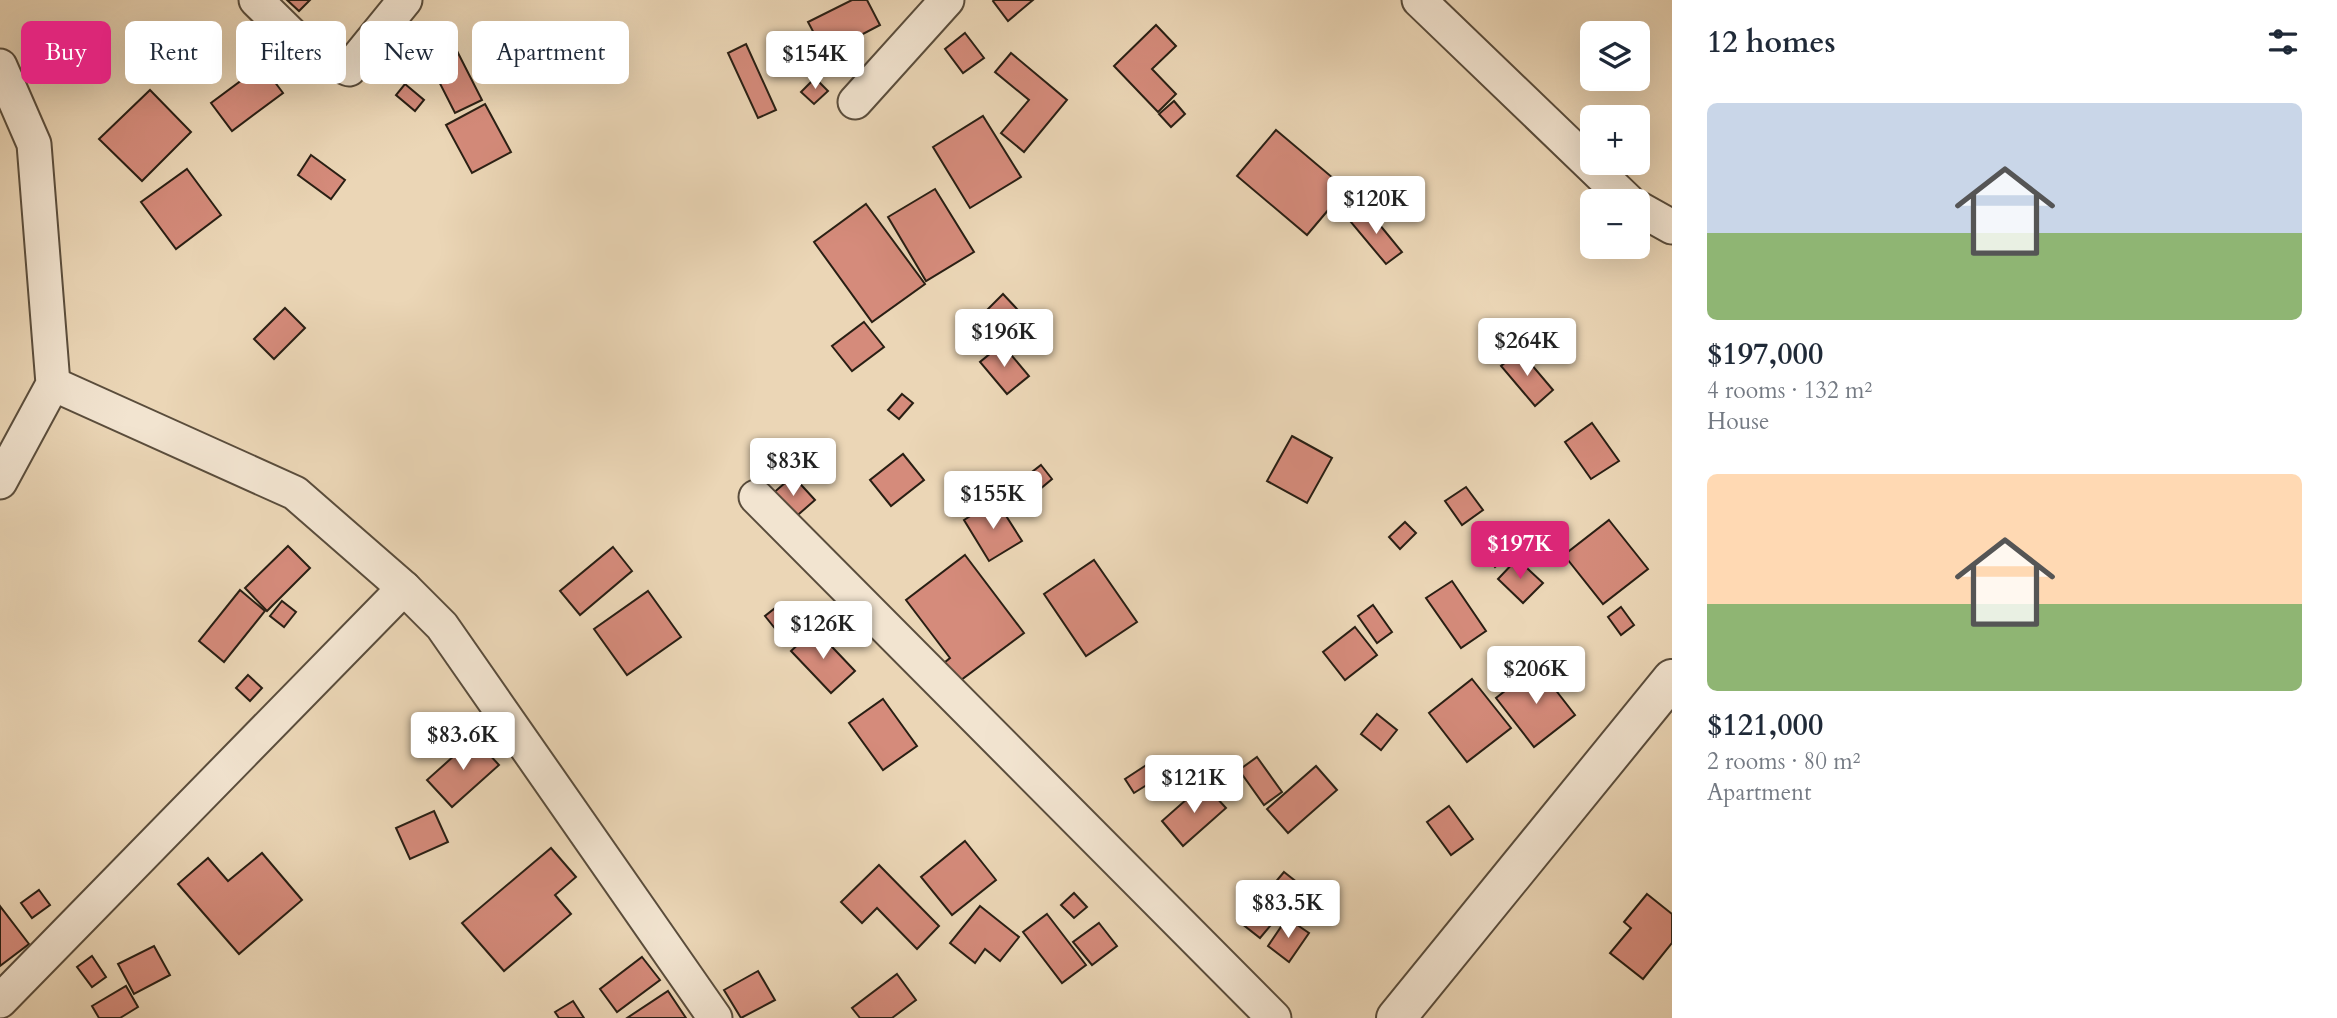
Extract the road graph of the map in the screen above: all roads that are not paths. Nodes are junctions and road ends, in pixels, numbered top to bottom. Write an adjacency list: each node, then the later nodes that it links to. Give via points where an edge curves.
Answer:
1 (256, 0): 2 (street, via 309,52 349,69)
2 (405, 0)
3 (947, 0): 6 (street)
4 (1419, 0): 7 (street)
5 (0, 66): 10 (street, via 34,144)
6 (856, 102)
7 (1616, 189)
8 (1650, 215): 9 (street)
9 (1672, 227)
10 (53, 384): 11 (street); 13 (street, via 295,493)
11 (0, 482)
12 (756, 497): 17 (street)
13 (404, 588): 15 (street); 16 (street, via 442,626)
14 (1672, 679): 18 (street)
15 (0, 1001)
16 (715, 1018)
17 (1274, 1018)
18 (1396, 1018)

